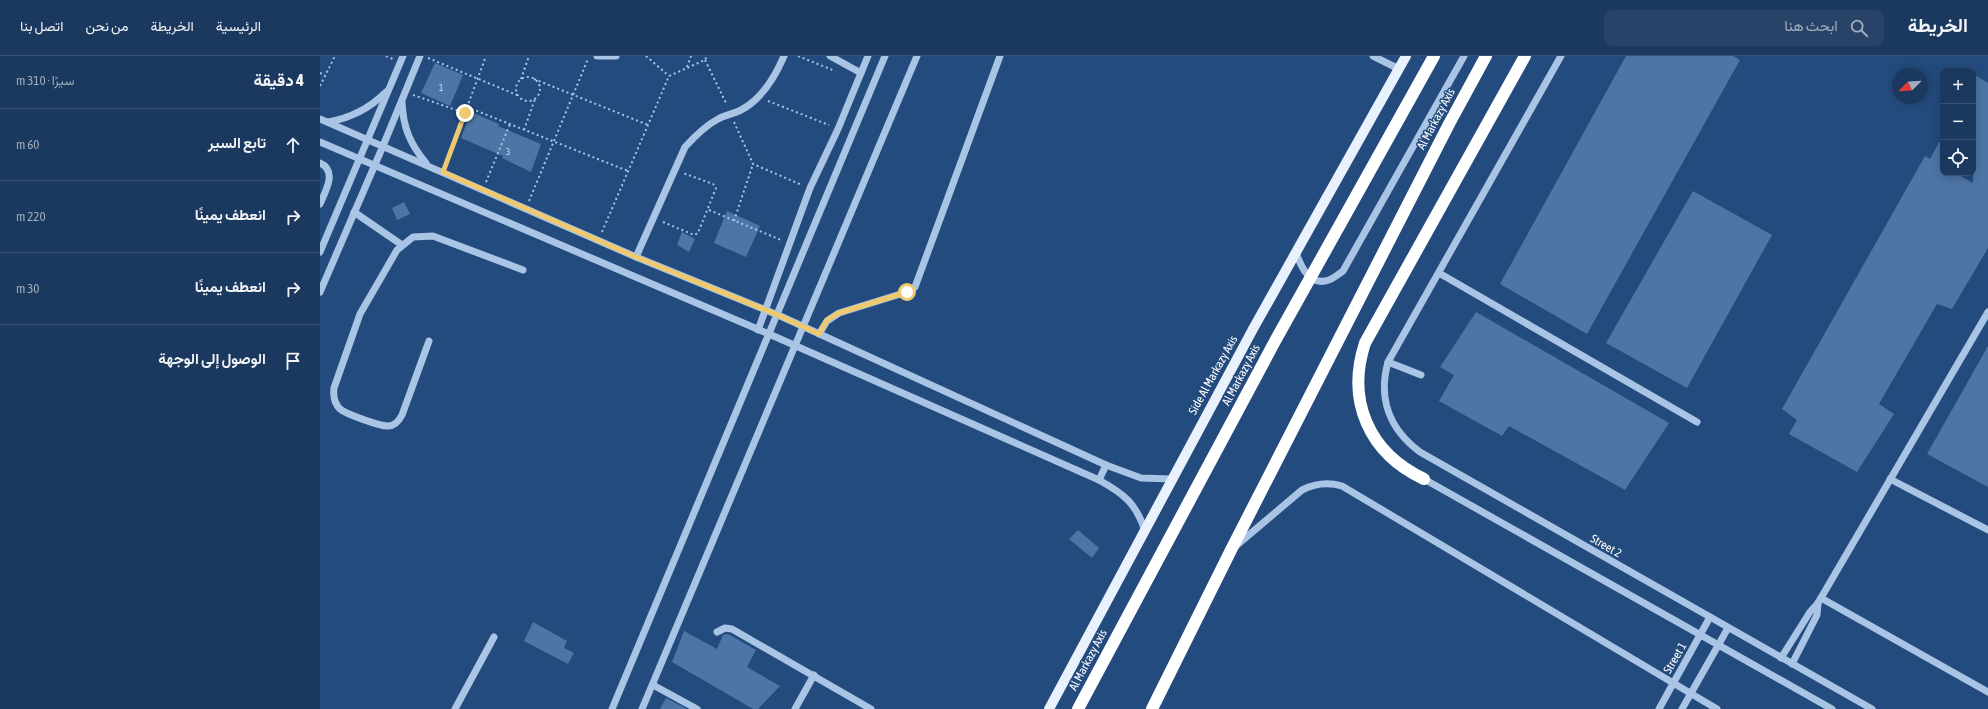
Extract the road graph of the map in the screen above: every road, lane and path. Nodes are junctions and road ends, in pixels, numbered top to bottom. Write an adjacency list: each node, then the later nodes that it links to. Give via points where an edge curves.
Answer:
1 (335, 56): 32 (path)
2 (403, 56): 38 (street)
3 (421, 56): 34 (path); 39 (street)
4 (486, 56): 34 (path)
5 (529, 56): 35 (path)
6 (590, 56): 41 (path)
7 (597, 56): 8 (street)
8 (616, 56)
9 (646, 56): 33 (path)
10 (691, 56): 27 (path)
11 (707, 56): 26 (path)
12 (784, 56): 42 (street, via 776,75)
13 (798, 56): 29 (path)
14 (830, 56): 31 (street)
15 (868, 56): 31 (street)
16 (885, 56): 83 (street)
17 (917, 56): 84 (street)
18 (1000, 56): 87 (street, via 915,287 907,292 839,313 827,320)
19 (1373, 56): 28 (street)
20 (1406, 56): 28 (main road, Side Al Markazy Axis)
21 (1434, 56): 122 (highway, Al Markazy Axis, via 1274,343)
22 (1464, 56): 76 (street, via 1343,271 1328,280 1316,280 1303,272)
23 (1486, 56): 100 (highway, Al Markazy Axis, via 1445,131)
24 (1525, 56): 95 (highway, via 1365,343 1361,356 1359,397 1373,435 1400,466)
25 (1561, 56): 79 (street)
26 (705, 60): 27 (path); 46 (path)
27 (687, 67): 33 (path)
28 (1399, 69): 76 (main road, Side Al Markazy Axis)
29 (838, 72)
30 (320, 73): 32 (path)
31 (861, 73): 50 (street)
32 (325, 75): 37 (path)
33 (669, 76): 49 (path)
34 (478, 78): 40 (path); 44 (path)
35 (522, 79): 36 (path); 40 (path, via 516,88)
36 (534, 79): 41 (path); 43 (path, via 538,82 540,91)
37 (320, 86)
38 (389, 89): 47 (street, via 362,112 350,117); 52 (street)
39 (403, 95): 45 (path); 55 (street); 60 (street, via 407,134)
40 (517, 95): 43 (path, via 528,102)
41 (573, 95): 49 (path); 54 (path)
42 (757, 97): 46 (street, via 742,110); 50 (path)
43 (536, 99): 51 (path)
44 (467, 107): 45 (path); 48 (path)
45 (465, 113): 63 (path)
46 (731, 114): 59 (path); 61 (street, via 698,132 685,147)
47 (323, 121): 52 (street)
48 (510, 124): 51 (path); 65 (path)
49 (648, 125): 62 (path)
50 (838, 129): 64 (street)
51 (524, 130): 54 (path)
52 (368, 139): 55 (street); 56 (street)
53 (320, 142): 56 (street)
54 (554, 142): 62 (path); 67 (path)
55 (383, 146): 58 (street); 60 (street)
56 (361, 158): 58 (street); 75 (street)
57 (320, 163): 66 (street, via 328,171 330,179)
58 (375, 164): 69 (street); 85 (street)
59 (752, 164): 64 (path); 71 (path)
60 (427, 165): 63 (street)
61 (675, 170): 68 (path, via 713,184 716,188); 70 (street)
62 (628, 171): 72 (path)
63 (443, 172): 65 (street)
64 (810, 188): 74 (street)
65 (483, 190): 67 (street)
66 (320, 204)
67 (526, 208): 72 (street)
68 (709, 210): 70 (path, via 698,233 694,235); 71 (path)
69 (354, 212): 73 (street); 80 (street)
70 (653, 218): 77 (street)
71 (734, 220): 74 (path)
72 (598, 240): 77 (street)
73 (402, 244): 78 (street, via 413,237 433,236); 88 (street, via 360,314 334,388 336,404 344,412 382,425 396,423 402,415)
74 (790, 244): 81 (street)
75 (320, 252)
76 (1296, 253): 94 (main road, Side Al Markazy Axis)
77 (636, 257): 81 (street)
78 (523, 270)
79 (1439, 273): 90 (street); 92 (street)
80 (320, 292)
81 (766, 310): 83 (street); 85 (street)
82 (1988, 312): 97 (street)
83 (778, 315): 84 (street); 86 (street)
84 (803, 327): 87 (street); 89 (street)
85 (758, 330): 86 (street)
86 (769, 334): 89 (street); 116 (street)
87 (819, 334): 93 (street)
88 (428, 341)
89 (795, 346): 96 (street); 112 (street)
90 (1388, 362): 91 (street); 102 (street, Street 2, via 1384,392 1388,412 1397,430 1411,446)
91 (1421, 375)
92 (1697, 422)
93 (1106, 465): 94 (street, via 1142,478); 96 (street)
94 (1171, 478): 99 (main road, Side Al Markazy Axis)
95 (1424, 479): 106 (street)
96 (1099, 480): 99 (street, via 1129,500)
97 (1890, 480): 98 (street); 101 (street)
98 (1988, 530)
99 (1145, 531): 121 (main road, Side Al Markazy Axis)
100 (1231, 550): 111 (street, via 1302,490 1318,484 1338,485); 123 (highway, Al Markazy Axis)
101 (1820, 600): 108 (street); 109 (street, via 1817,616); 113 (street)
102 (1710, 618): 103 (street, Street 2); 106 (street, Street 1)
103 (1728, 628): 107 (street); 108 (street, Street 2)
104 (717, 632): 110 (street, via 726,628 732,629)
105 (494, 636): 115 (street)
106 (1700, 636): 107 (street); 111 (street, Street 1)
107 (1718, 646): 114 (street); 127 (street)
108 (1781, 658): 109 (street, Street 2)
109 (1792, 664): 128 (street, Street 2)
110 (814, 675): 119 (street); 120 (street)
111 (1673, 683): 114 (street); 124 (street, Street 1)
112 (653, 684): 117 (street); 118 (street)
113 (1988, 692)
114 (1691, 694): 125 (street); 126 (street)
115 (455, 709)
116 (612, 709)
117 (642, 709)
118 (697, 709)
119 (795, 709)
120 (871, 709)
121 (1049, 709)
122 (1078, 709)
123 (1152, 709)
124 (1659, 709)
125 (1682, 709)
126 (1717, 709)
127 (1832, 709)
128 (1872, 709)

